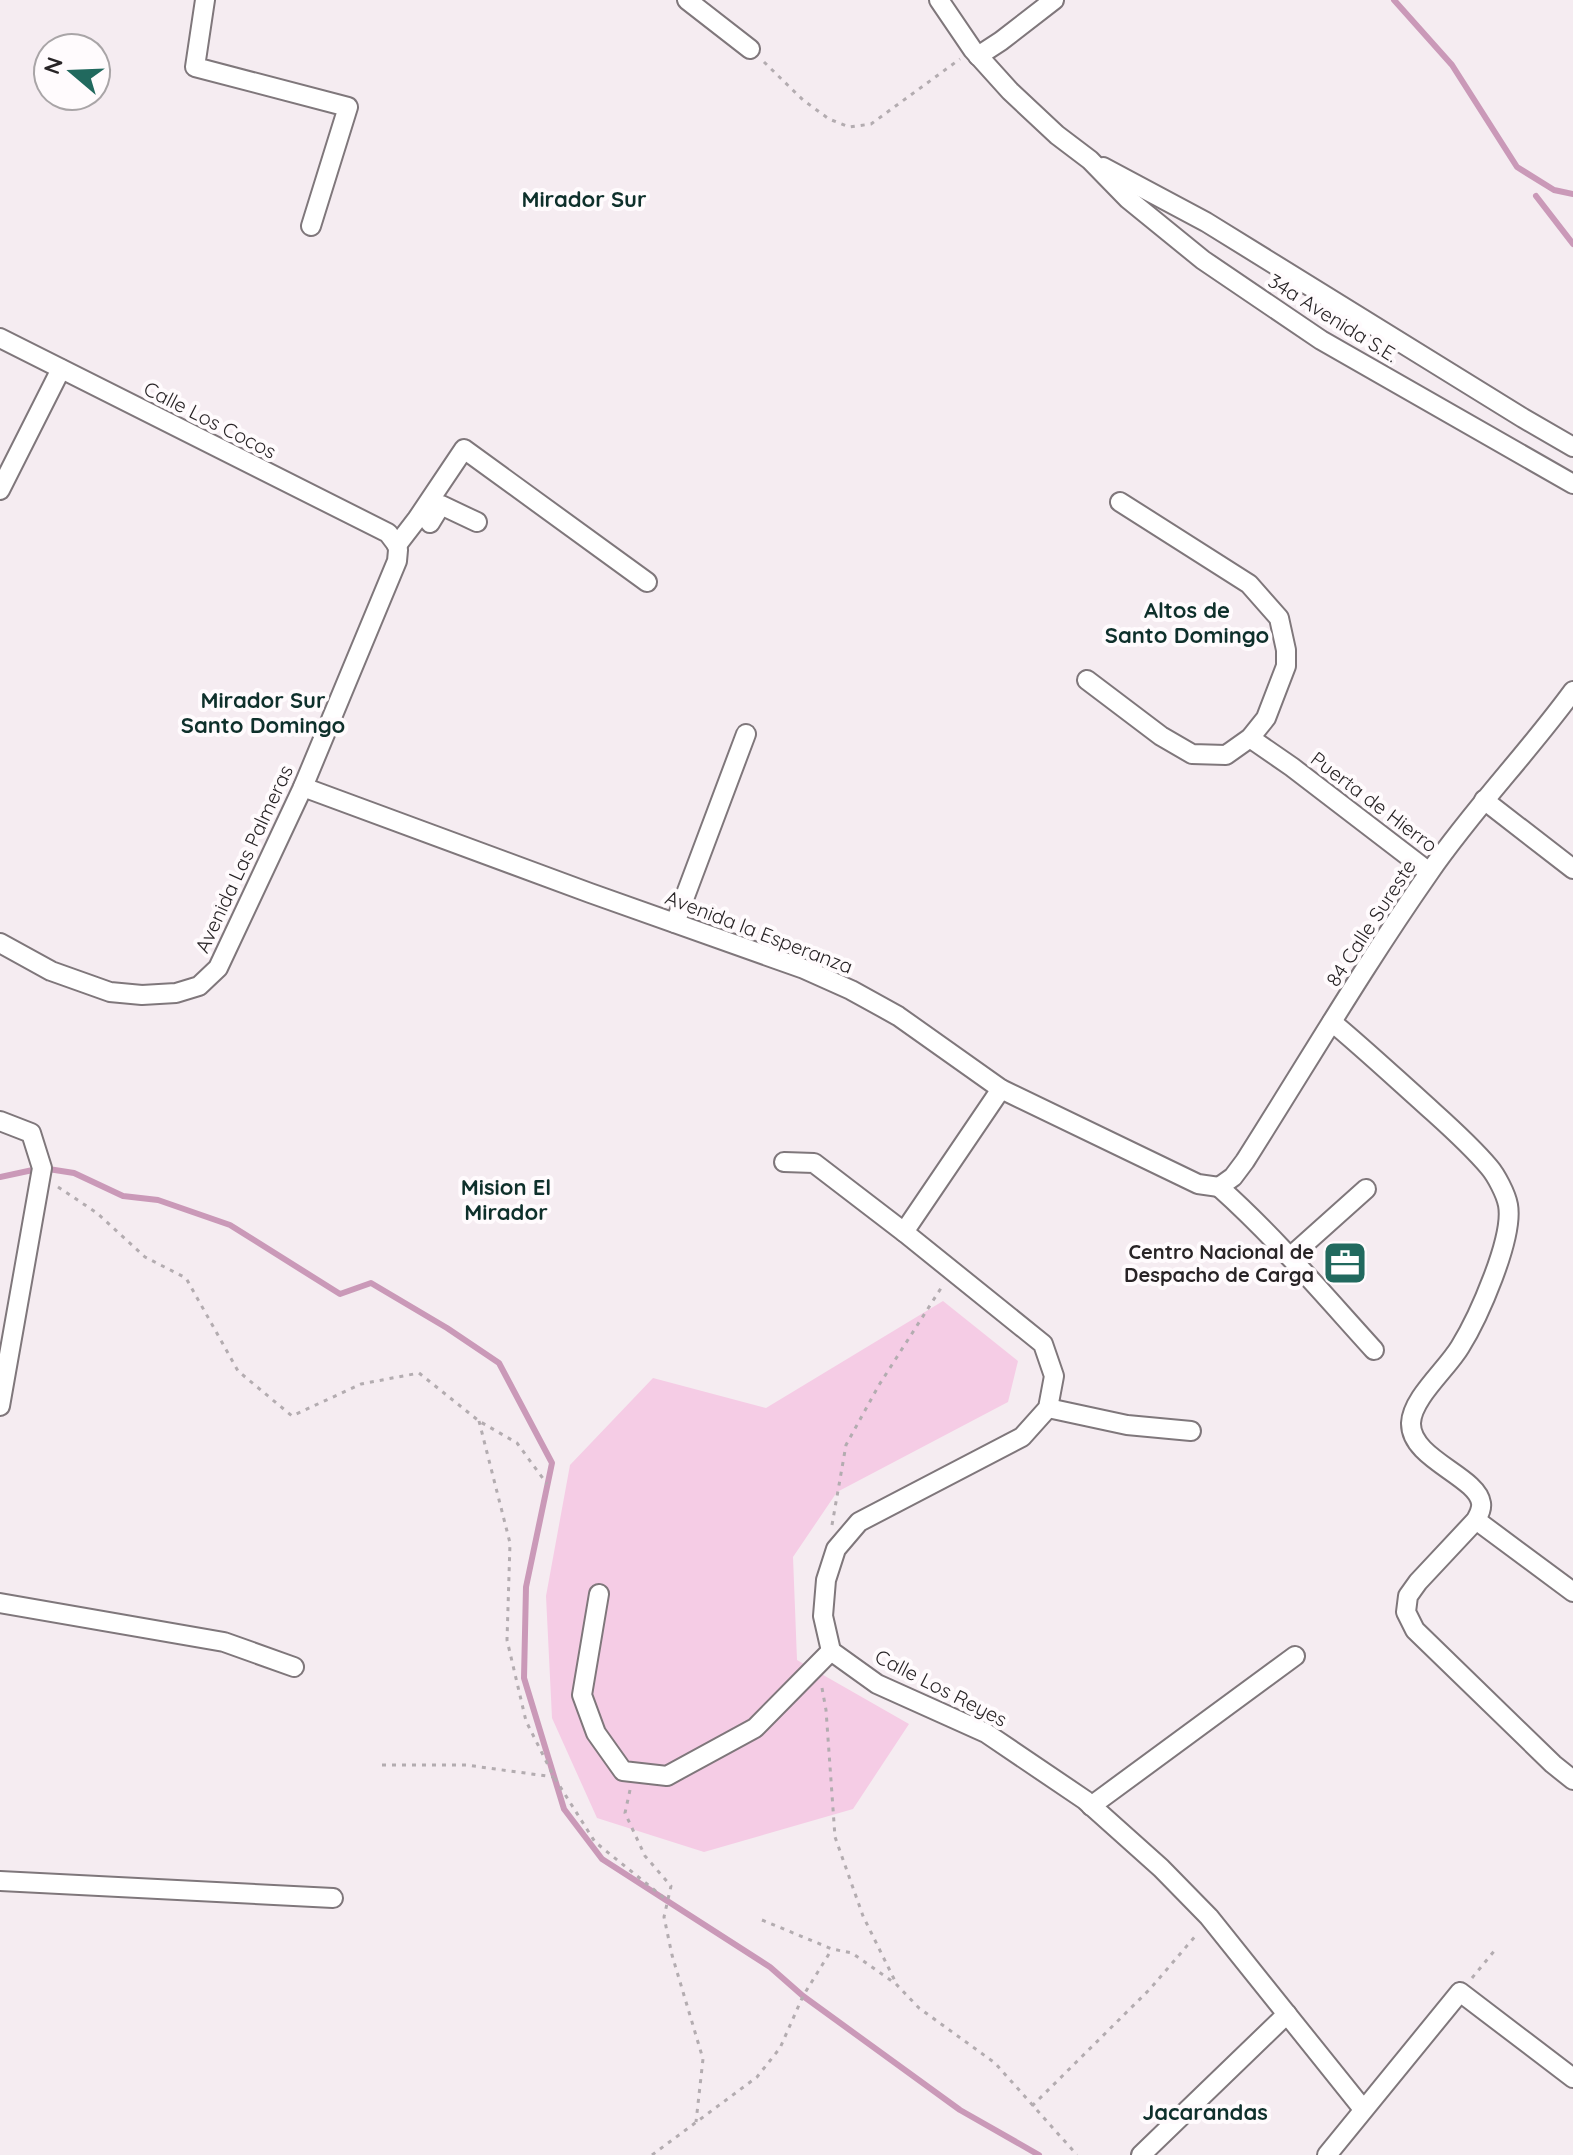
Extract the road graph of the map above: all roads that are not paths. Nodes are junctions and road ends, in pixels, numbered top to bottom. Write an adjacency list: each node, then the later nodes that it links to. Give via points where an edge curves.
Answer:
1 (205, 0): 8 (street, via 195,67 348,107)
2 (687, 0): 5 (street)
3 (939, 0): 6 (street, 34a Avenida S.E.)
4 (1054, 0): 6 (street, via 1001,41)
5 (750, 49)
6 (975, 53): 7 (street, 34a Avenida S.E., via 1038,118)
7 (1090, 160): 11 (street, 34a Avenida S.E., via 1206,222); 12 (street, 34a Avenida S.E., via 1128,199 1203,260 1321,340)
8 (311, 226)
9 (0, 338): 10 (street, Calle Los Cocos)
10 (61, 369): 15 (street); 18 (street, Calle Los Cocos, via 388,533)
11 (1523, 418): 12 (street); 13 (street, 34a Avenida S.E.)
12 (1506, 445): 14 (street, 34a Avenida S.E.)
13 (1573, 447)
14 (1573, 484)
15 (0, 490)
16 (1120, 502): 23 (street, via 1249,584 1279,618 1286,666 1266,718)
17 (477, 522): 18 (street, via 441,505 417,540)
18 (398, 548): 19 (street, via 464,449); 24 (street, Avenida Las Palmeras)
19 (647, 582)
20 (1087, 680): 23 (street, via 1192,754 1226,755)
21 (1573, 691): 25 (street, 84 Calle Sureste)
22 (746, 734): 28 (street)
23 (1250, 738): 27 (street, Puerta de Hierro)
24 (303, 787): 28 (street, Avenida la Esperanza); 29 (street, Avenida Las Palmeras, via 218,968 199,986 176,993 110,992 51,971)
25 (1484, 800): 26 (street); 27 (street, 84 Calle Sureste)
26 (1573, 869)
27 (1429, 872): 30 (street, 84 Calle Sureste)
28 (675, 923): 31 (street, Avenida la Esperanza, via 851,990 898,1016)
29 (0, 943)
30 (1332, 1022): 34 (street, 84 Calle Sureste, via 1245,1161); 42 (street, via 1492,1169 1508,1204 1508,1234 1478,1315 1411,1419 1421,1448 1481,1499)
31 (1001, 1089): 34 (street, Avenida la Esperanza, via 1198,1184); 36 (street)
32 (0, 1121): 39 (street, via 31,1133 42,1168)
33 (784, 1162): 36 (street, via 814,1163)
34 (1219, 1187): 37 (street)
35 (1366, 1189): 37 (street)
36 (904, 1232): 40 (street, via 1043,1344 1054,1376)
37 (1290, 1257): 38 (street)
38 (1374, 1350)
39 (0, 1406)
40 (1048, 1408): 41 (street, via 1127,1425); 47 (street, via 1022,1437 859,1522 836,1549 826,1580)
41 (1191, 1431)
42 (1476, 1520): 43 (street); 49 (street, via 1418,1582 1408,1596 1406,1612 1415,1630)
43 (1573, 1592)
44 (599, 1594): 47 (street, via 582,1695 596,1733 623,1771 667,1776 755,1728)
45 (0, 1603): 48 (street, via 224,1642)
46 (1295, 1656): 50 (street)
47 (824, 1658): 50 (street, Calle Los Reyes, via 986,1733)
48 (294, 1667)
49 (1573, 1780)
50 (1091, 1806): 53 (street, Calle Los Reyes, via 1209,1917)
51 (0, 1881): 52 (street)
52 (333, 1898)
53 (1287, 2014): 55 (street, Calle Los Reyes); 56 (street)
54 (1573, 2078): 55 (street, via 1460,1992)
55 (1363, 2109): 57 (street)
56 (1141, 2155)
57 (1327, 2155)

